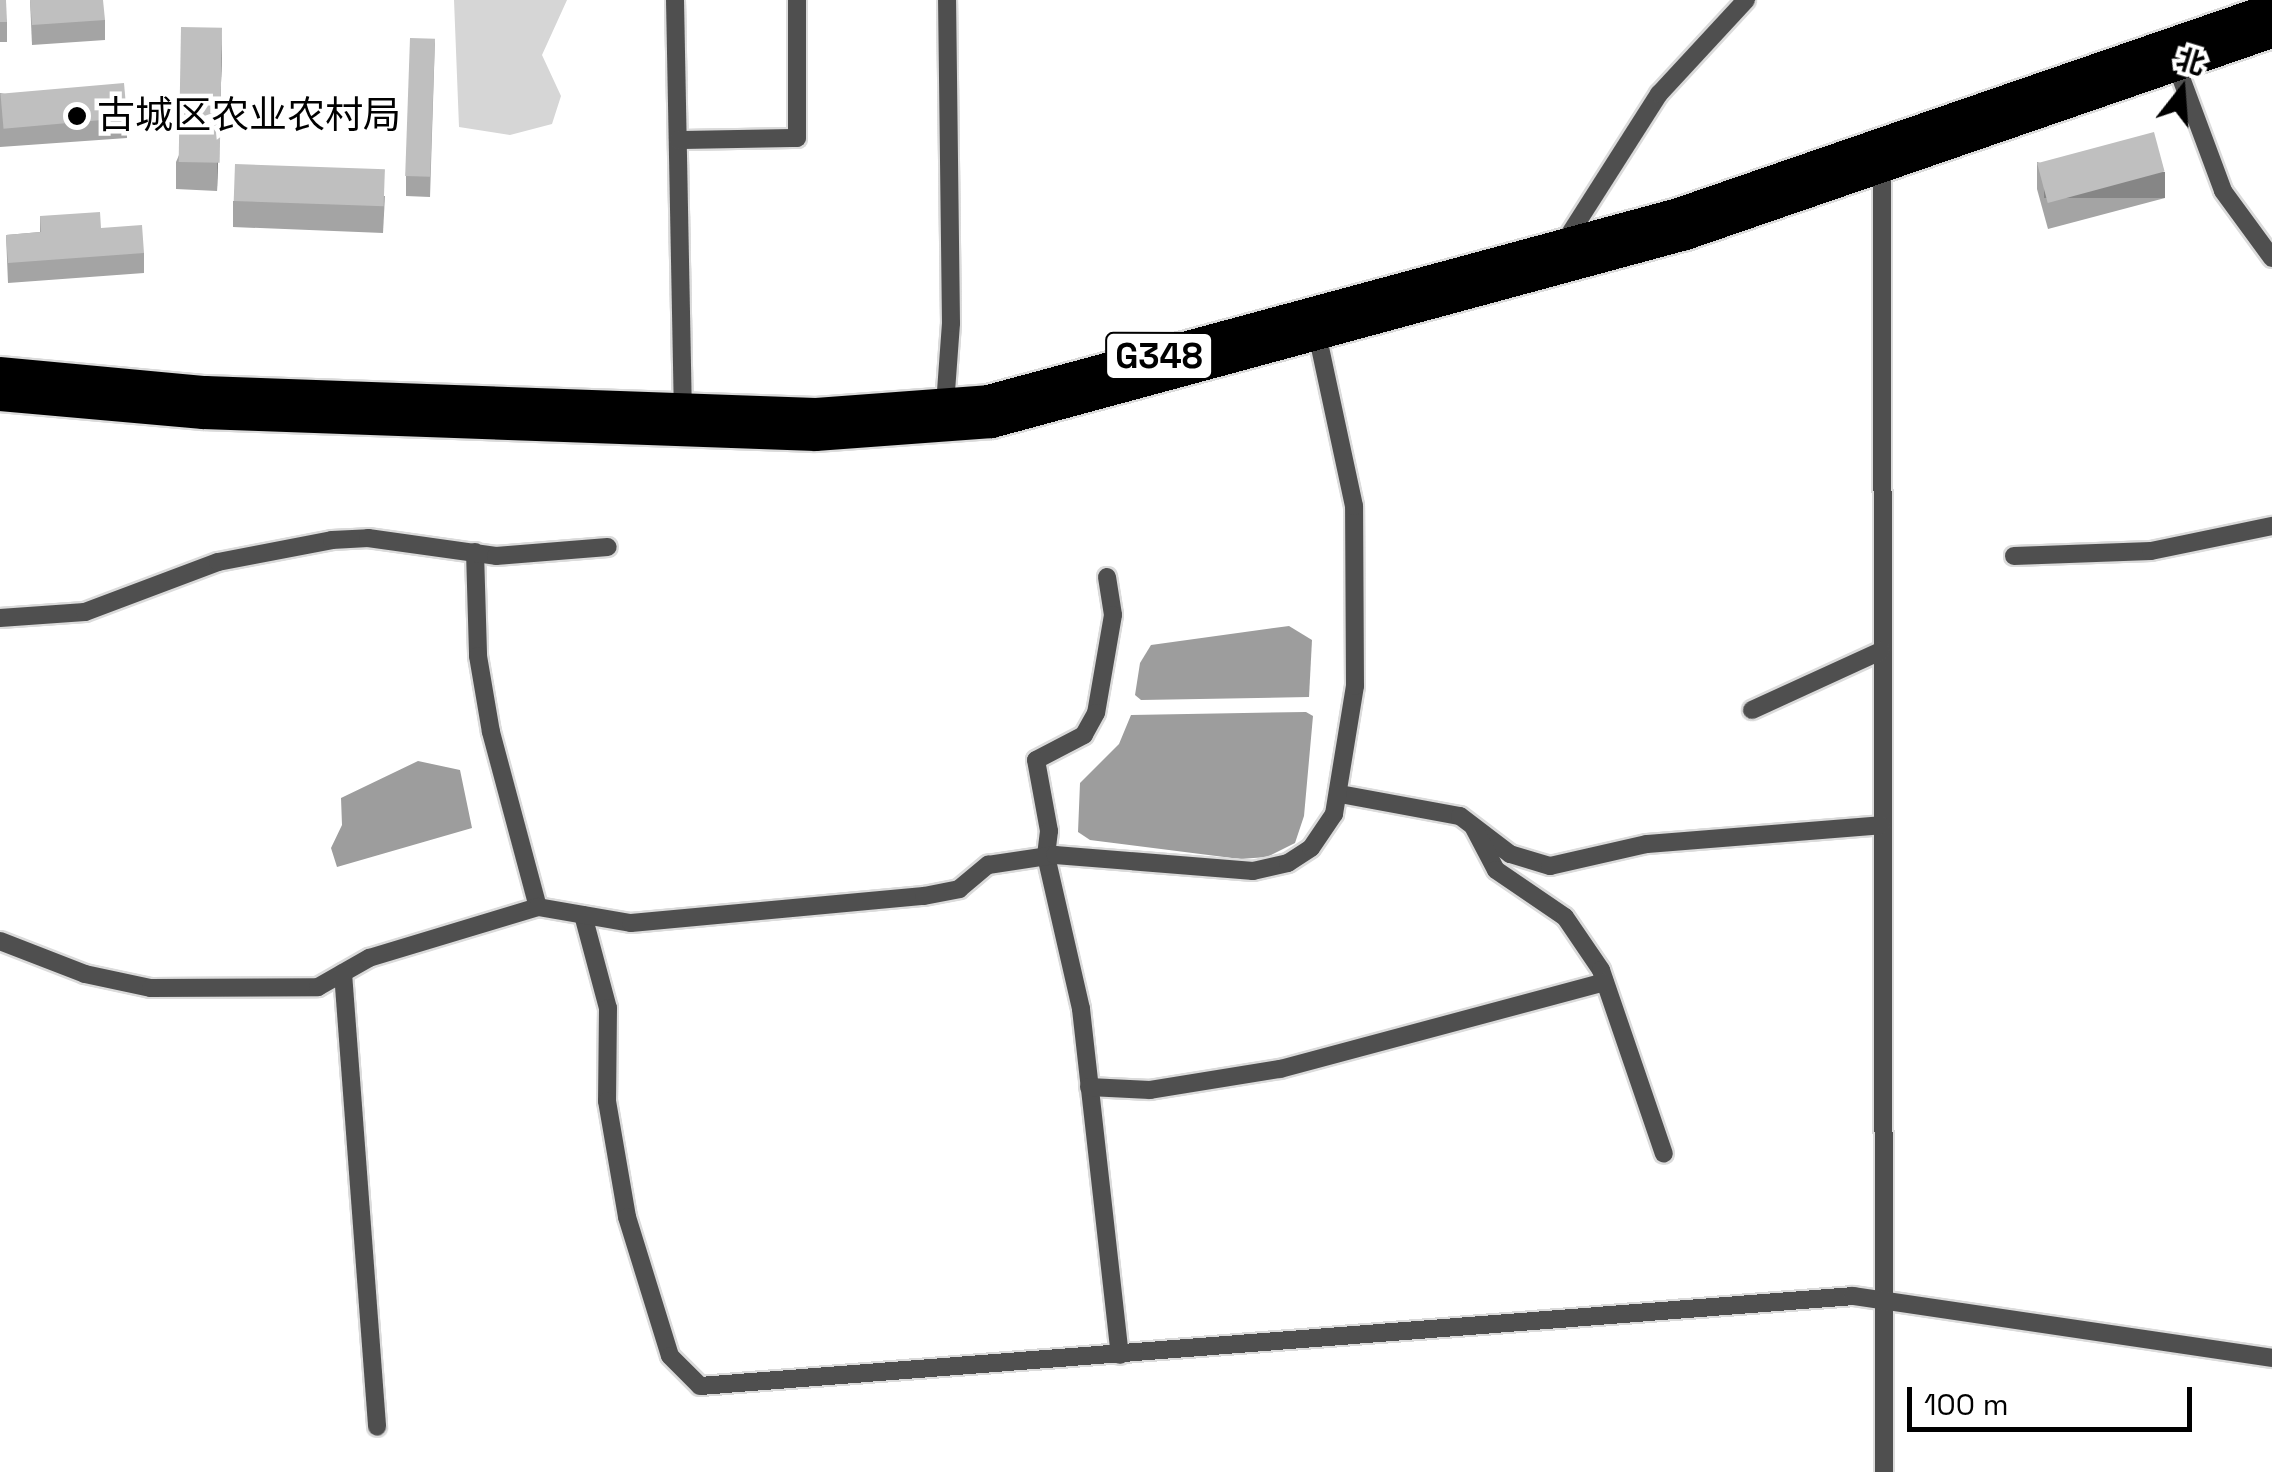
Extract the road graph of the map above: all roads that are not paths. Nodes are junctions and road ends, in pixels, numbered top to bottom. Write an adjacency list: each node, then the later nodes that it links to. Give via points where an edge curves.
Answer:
1 (675, 0): 8 (street)
2 (797, 0): 8 (street, via 798,138)
3 (947, 0): 16 (street, via 951,323)
4 (1746, 0): 10 (street, via 1660,94)
5 (2272, 8): 10 (highway, G348, via 1678,212)
6 (2272, 34): 7 (highway, G348)
7 (2177, 67): 9 (highway, G348); 11 (street, via 2212,169)
8 (678, 140): 15 (street)
9 (1882, 168): 12 (highway, G348, via 1686,236); 23 (street)
10 (1563, 244): 16 (highway, G348, via 1072,381)
11 (2272, 258)
12 (1318, 338): 14 (highway, G348, via 1036,416 860,436 203,415); 25 (street, via 1354,506 1358,583 1355,686)
13 (0, 371): 15 (highway, G348, via 205,390)
14 (0, 397)
15 (683, 405): 16 (highway, G348, via 831,412)
16 (945, 405)
17 (2272, 526): 20 (street, via 2151,551)
18 (608, 547): 19 (street)
19 (475, 552): 22 (street, via 368,538 297,545 218,562 86,612); 29 (street, via 478,656 489,721)
20 (2014, 556)
21 (1108, 578): 28 (street, via 1113,615 1096,713 1084,735 1036,760 1049,831)
22 (0, 618)
23 (1882, 651): 24 (street); 27 (street)
24 (1752, 710)
25 (1340, 794): 26 (street, via 1374,805 1446,812); 28 (street, via 1321,837 1276,868)
26 (1472, 823): 27 (street, via 1510,854 1550,866 1647,844); 33 (street, via 1496,870 1565,917)
27 (1881, 825): 36 (street)
28 (1046, 856): 30 (street, via 988,865 959,889 924,896 631,922); 34 (street, via 1081,1009)
29 (538, 907): 30 (street); 32 (street, via 369,958)
30 (583, 914): 37 (street, via 608,1008 608,1101 627,1217 670,1356 684,1376 700,1386)
31 (0, 941): 32 (street, via 85,974 151,988 318,987)
32 (343, 972): 39 (street)
33 (1605, 982): 34 (street, via 1280,1069 1150,1090); 35 (street)
34 (1089, 1087): 37 (street)
35 (1664, 1154)
36 (1883, 1300): 37 (street, via 1853,1296); 38 (street); 40 (street)
37 (1120, 1355)
38 (2272, 1358)
39 (377, 1427)
40 (1884, 1472)

